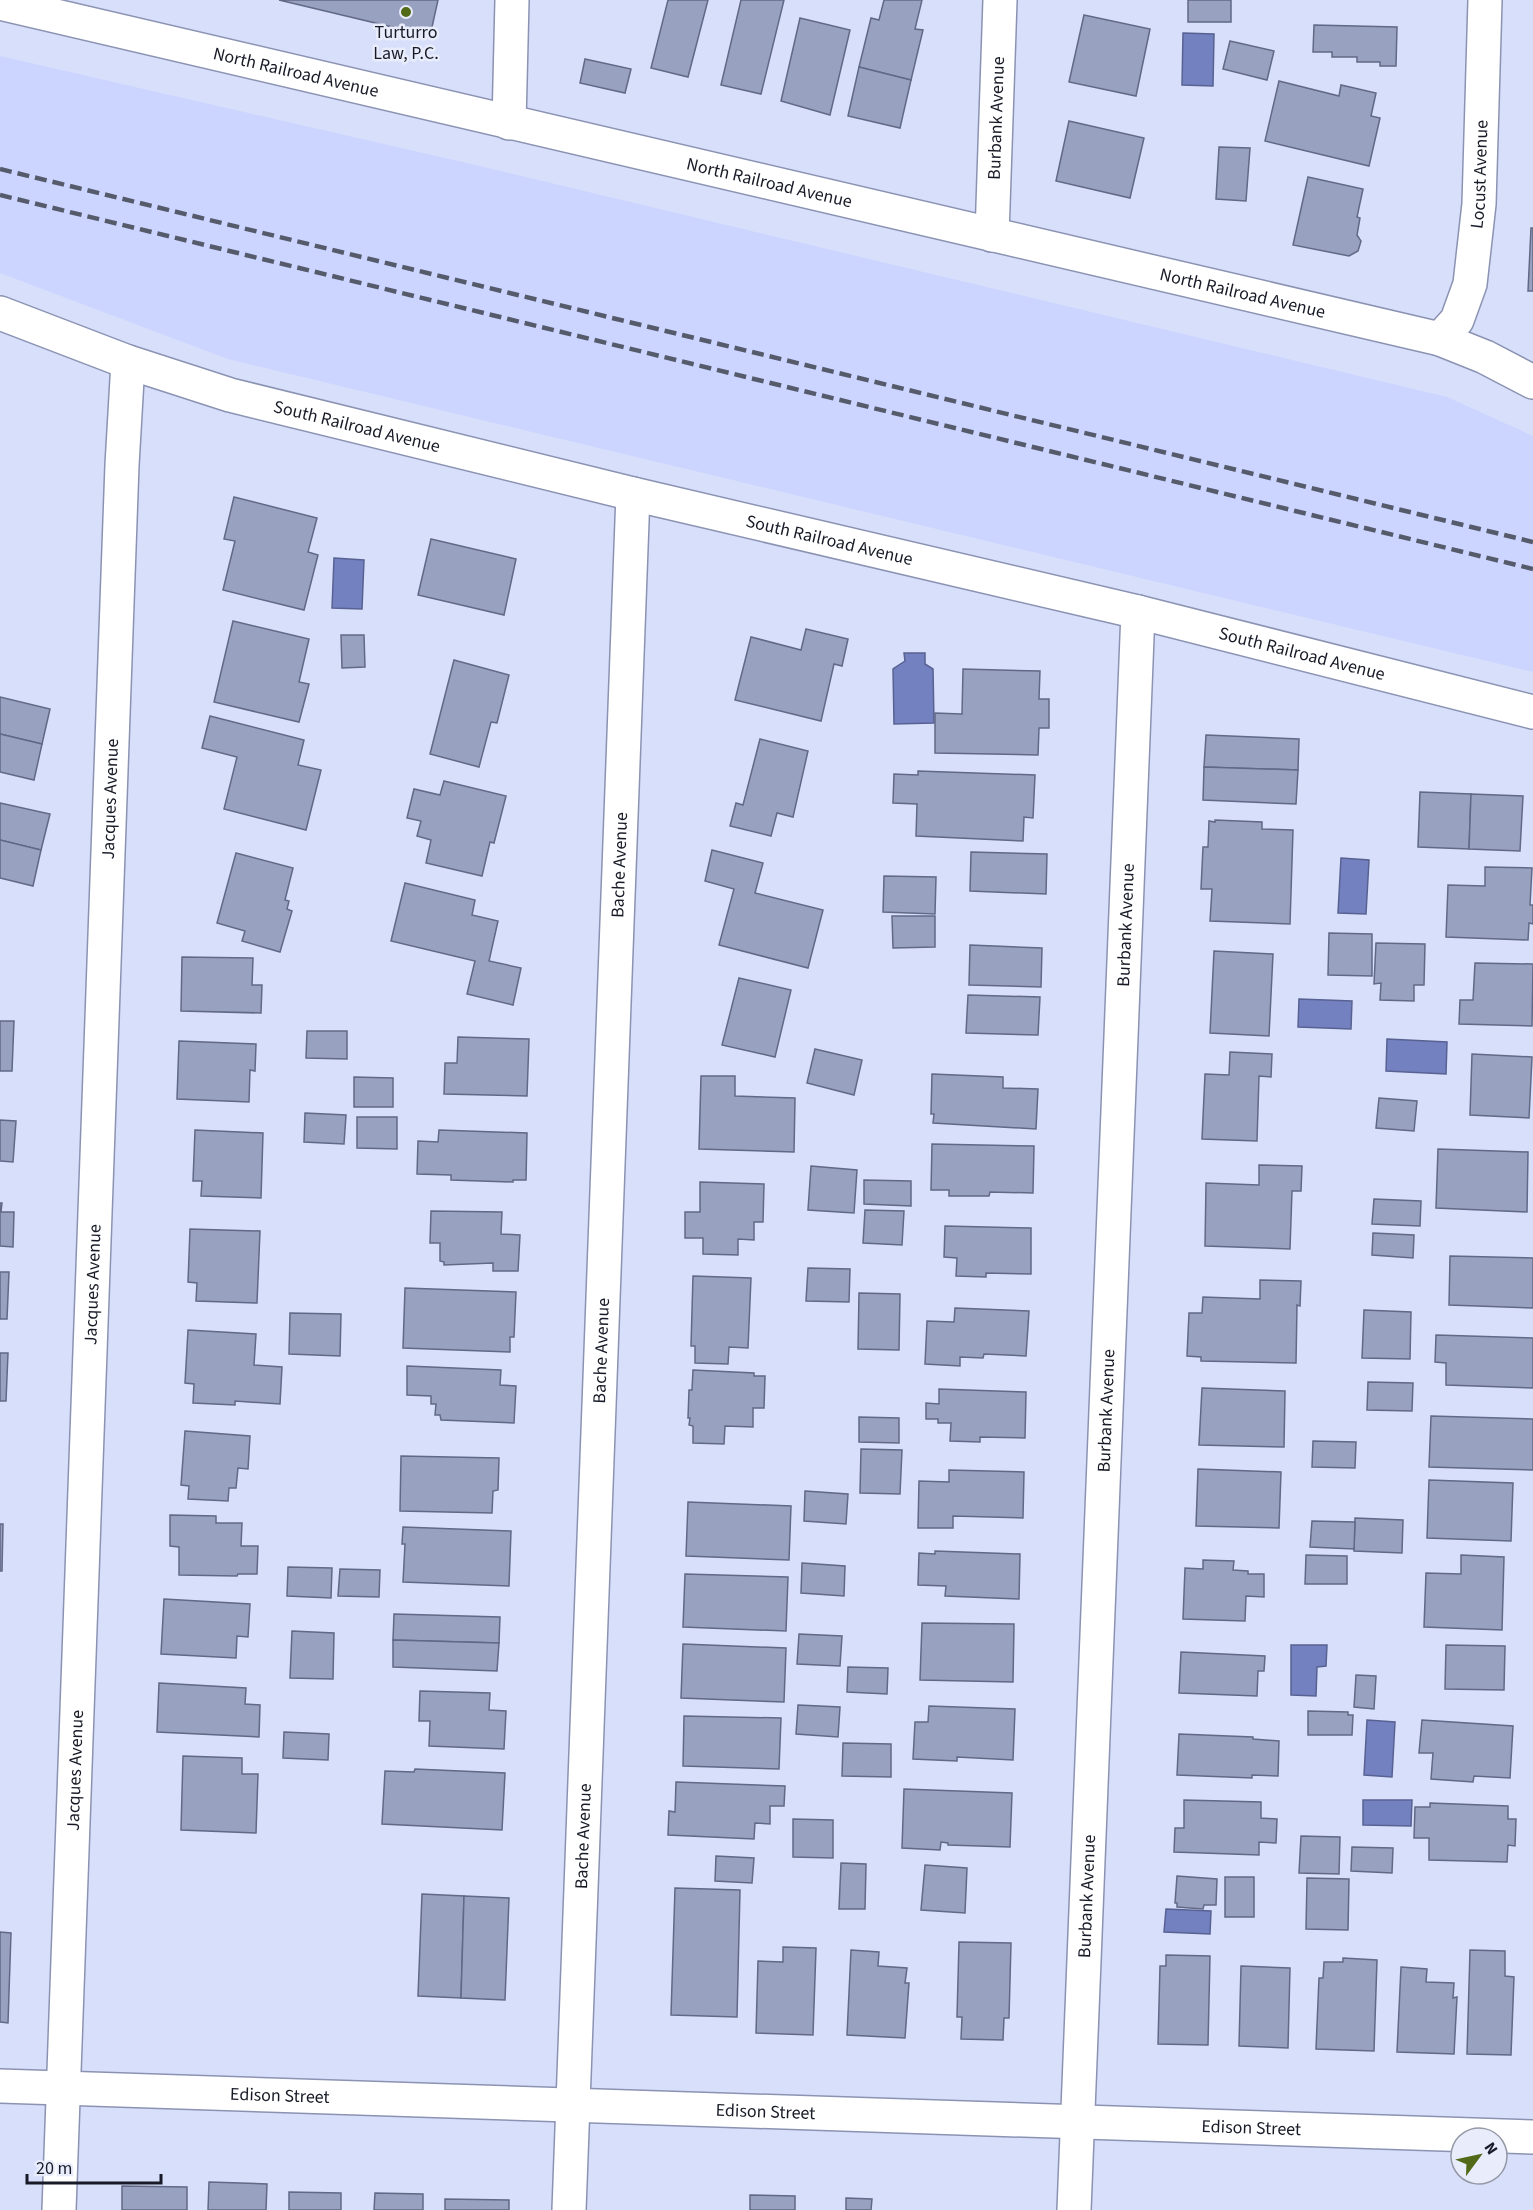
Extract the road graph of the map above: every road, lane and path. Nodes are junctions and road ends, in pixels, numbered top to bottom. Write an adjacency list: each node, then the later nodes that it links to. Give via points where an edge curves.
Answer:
1 (512, 0): 5 (street)
2 (1000, 0): 6 (street, Burbank Avenue)
3 (1485, 0): 8 (street, Locust Avenue, via 1479,204 1470,285 1457,320)
4 (11, 3): 5 (street, North Railroad Avenue)
5 (509, 123): 6 (street, North Railroad Avenue)
6 (992, 235): 8 (street, North Railroad Avenue)
7 (0, 313): 9 (street, South Railroad Avenue)
8 (1440, 339): 10 (street, North Railroad Avenue)
9 (128, 362): 11 (street, South Railroad Avenue, via 230,395); 15 (street, Jacques Avenue)
10 (1533, 382)
11 (633, 494): 12 (street, South Railroad Avenue); 16 (street, Bache Avenue)
12 (1137, 612): 13 (street, South Railroad Avenue); 17 (street, Burbank Avenue)
13 (1533, 711)
14 (0, 2086): 15 (street, Edison Street)
15 (63, 2089): 16 (street, Edison Street); 19 (street, Jacques Avenue)
16 (572, 2104): 17 (street, Edison Street); 20 (street, Bache Avenue)
17 (1077, 2122): 18 (street, Edison Street); 21 (street, Burbank Avenue)
18 (1533, 2137)
19 (59, 2210)
20 (569, 2210)
21 (1074, 2210)

